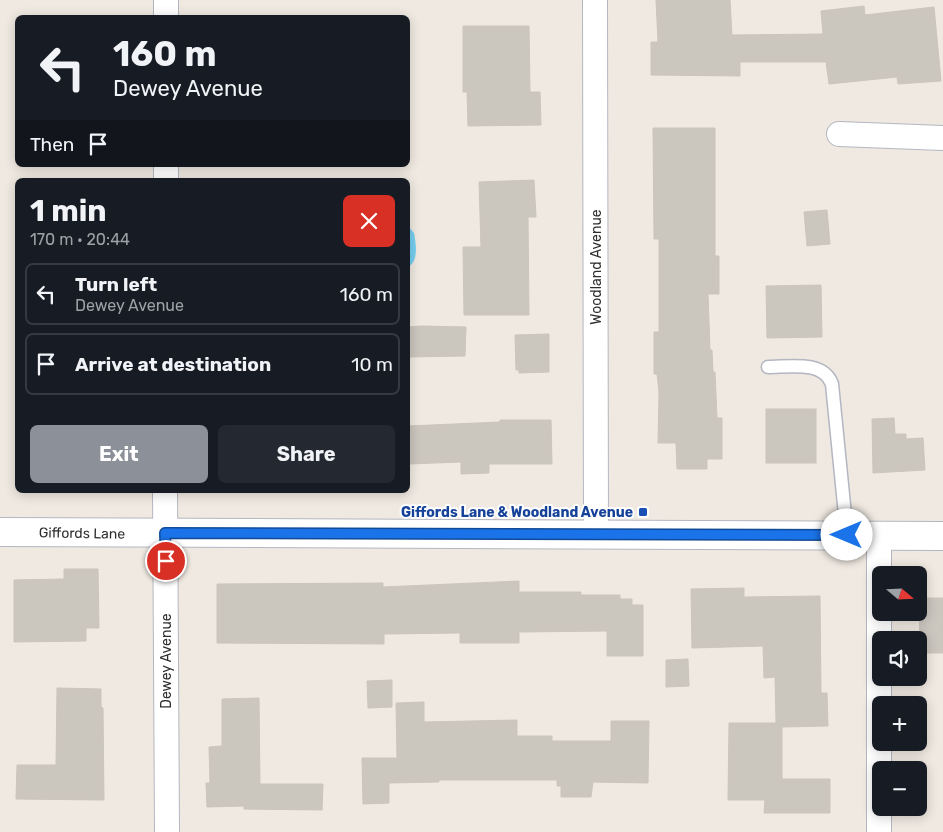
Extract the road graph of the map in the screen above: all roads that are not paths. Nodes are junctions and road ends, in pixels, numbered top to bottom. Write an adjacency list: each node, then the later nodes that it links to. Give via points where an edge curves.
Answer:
1 (166, 0): 3 (street)
2 (595, 0): 10 (street, Woodland Avenue)
3 (166, 15)
4 (839, 134): 5 (street)
5 (943, 138)
6 (768, 367): 11 (lane, via 811,367 829,376)
7 (166, 493): 9 (street, Dewey Avenue)
8 (0, 532): 9 (street, Giffords Lane)
9 (165, 533): 10 (street, Giffords Lane); 14 (street, Dewey Avenue)
10 (596, 534): 11 (street, Giffords Lane)
11 (847, 535): 12 (street, Giffords Lane)
12 (879, 535): 13 (street, Giffords Lane); 15 (street)
13 (943, 536)
14 (167, 832)
15 (879, 832)

